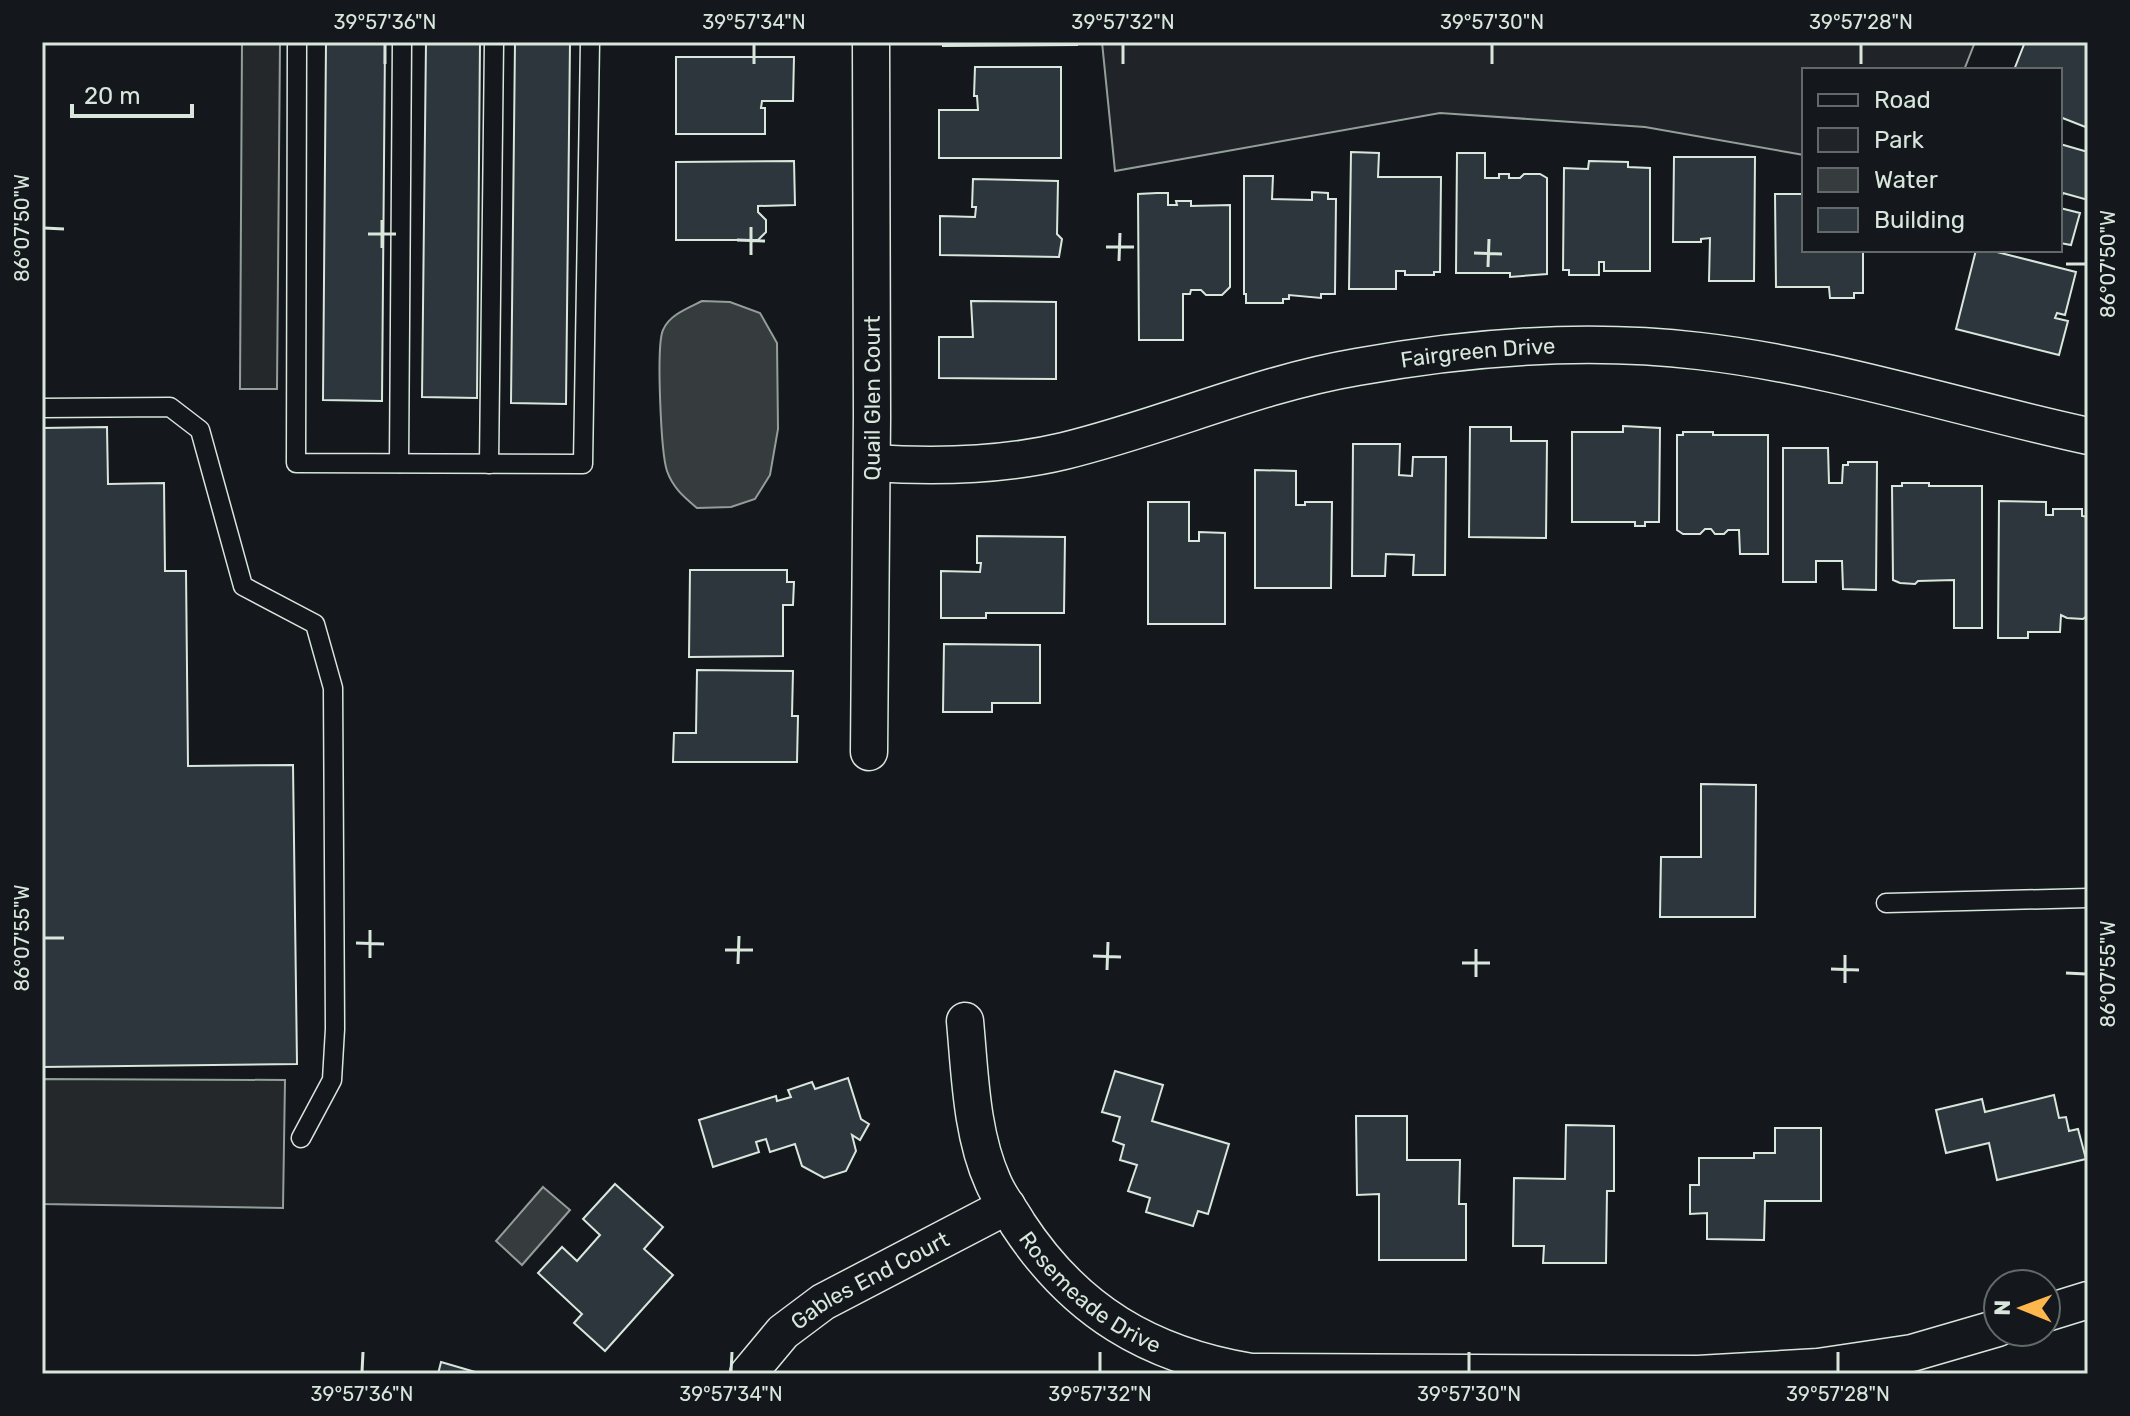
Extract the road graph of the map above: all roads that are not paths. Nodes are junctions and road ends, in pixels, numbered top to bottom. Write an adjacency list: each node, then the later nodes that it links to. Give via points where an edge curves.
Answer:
1 (297, 42): 8 (lane, via 296,463)
2 (402, 42): 8 (lane)
3 (494, 42): 10 (lane)
4 (590, 42): 10 (lane, via 583,464)
5 (871, 42): 9 (street, Quail Glen Court)
6 (42, 408): 15 (lane, via 170,407 200,430 243,586 315,624 333,688 335,1029 332,1080)
7 (2088, 436): 9 (street, Fairgreen Drive, via 1938,398 1703,351 1539,347 1355,367 1028,458 928,467)
8 (399, 463): 10 (lane)
9 (872, 463): 11 (street, Quail Glen Court)
10 (489, 464)
11 (869, 752)
12 (2088, 898): 13 (lane)
13 (1886, 903)
14 (965, 1021): 16 (street, Rosemeade Drive, via 982,1151)
15 (301, 1138)
16 (1007, 1206): 19 (street, Rosemeade Drive, via 1040,1257 1099,1312 1180,1356 1251,1372 1698,1374 1818,1367 1912,1353); 20 (street, Gables End Court, via 823,1302 783,1332)
17 (2088, 1300): 18 (street)
18 (2062, 1308)
19 (1982, 1333)
20 (748, 1374)

